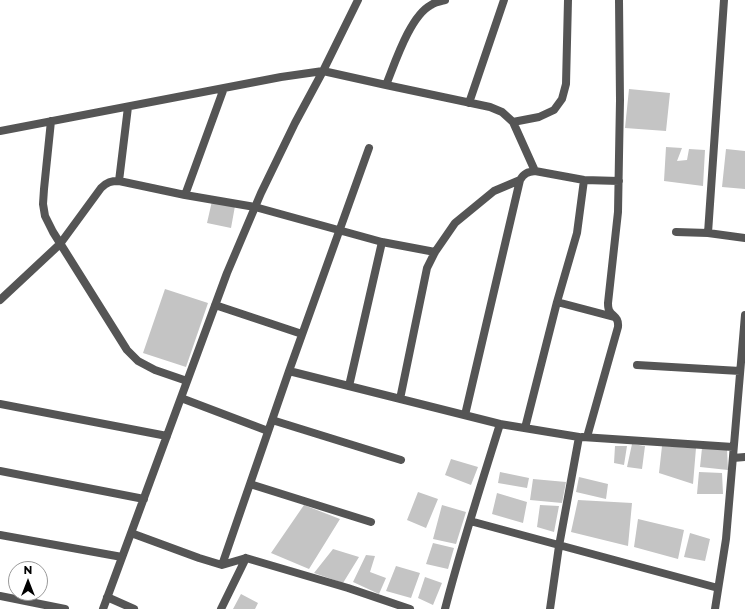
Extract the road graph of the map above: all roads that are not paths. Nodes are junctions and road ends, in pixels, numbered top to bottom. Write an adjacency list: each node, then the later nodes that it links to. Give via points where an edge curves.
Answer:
1 (358, 0): 7 (street)
2 (445, 0): 8 (street, via 431,4 410,28)
3 (504, 0): 10 (street)
4 (568, 0): 13 (street, via 566,84 562,99 554,110 539,117)
5 (619, 0): 20 (street)
6 (724, 0): 25 (street)
7 (323, 71): 8 (street); 9 (street); 22 (street)
8 (386, 85): 10 (street)
9 (224, 88): 11 (street); 21 (street)
10 (469, 103): 13 (street, via 502,112)
11 (128, 107): 12 (street); 19 (street)
12 (51, 121): 14 (street); 28 (street, via 43,204)
13 (513, 122): 16 (street)
14 (0, 131)
15 (369, 148): 23 (street)
16 (535, 171): 17 (street, via 524,174); 18 (street)
17 (520, 180): 29 (street, via 494,192 455,223); 45 (street)
18 (584, 180): 20 (street); 31 (street, via 577,233)
19 (119, 181): 21 (street); 28 (street, via 106,183 101,188)
20 (619, 181): 34 (street, via 608,303 608,309)
21 (185, 195): 22 (street)
22 (255, 207): 23 (street); 32 (street)
23 (339, 230): 27 (street); 35 (street)
24 (676, 232): 25 (street)
25 (708, 233): 26 (street)
26 (745, 238)
27 (382, 242): 29 (street); 41 (street)
28 (60, 244): 30 (street); 40 (street, via 127,350 138,361 154,370)
29 (435, 252): 43 (street, via 427,268)
30 (0, 300)
31 (557, 302): 34 (street); 48 (street)
32 (215, 305): 35 (street); 40 (street)
33 (745, 315): 36 (street)
34 (616, 317): 51 (street, via 618,327)
35 (302, 334): 38 (street)
36 (743, 361): 39 (street)
37 (637, 365): 39 (street)
38 (289, 371): 41 (street); 46 (street)
39 (740, 371): 52 (street)
40 (187, 381): 42 (street)
41 (349, 386): 43 (street)
42 (181, 398): 49 (street); 50 (street)
43 (400, 399): 45 (street)
44 (0, 404): 50 (street)
45 (465, 415): 47 (street)
46 (272, 420): 49 (street); 55 (street)
47 (500, 424): 48 (street); 59 (street)
48 (525, 428): 51 (street)
49 (268, 431): 57 (street)
50 (167, 436): 58 (street)
51 (583, 437): 52 (street); 63 (street)
52 (734, 446): 54 (street)
53 (745, 457): 54 (street)
54 (733, 458): 67 (street, via 726,539)
55 (401, 460)
56 (0, 471): 58 (street)
57 (250, 484): 60 (street); 66 (street)
58 (144, 499): 61 (street)
59 (470, 521): 63 (street); 75 (street)
60 (371, 522)
61 (131, 533): 64 (street); 66 (street)
62 (0, 535): 64 (street)
63 (559, 546): 67 (street); 76 (street)
64 (122, 557): 69 (street)
65 (246, 558): 66 (street); 73 (street); 74 (street)
66 (222, 564)
67 (718, 588): 77 (street)
68 (0, 596): 70 (street)
69 (107, 597): 71 (street); 72 (street)
70 (65, 609)
71 (103, 609)
72 (134, 609)
73 (221, 609)
74 (410, 609)
75 (445, 609)
76 (550, 609)
77 (715, 609)

